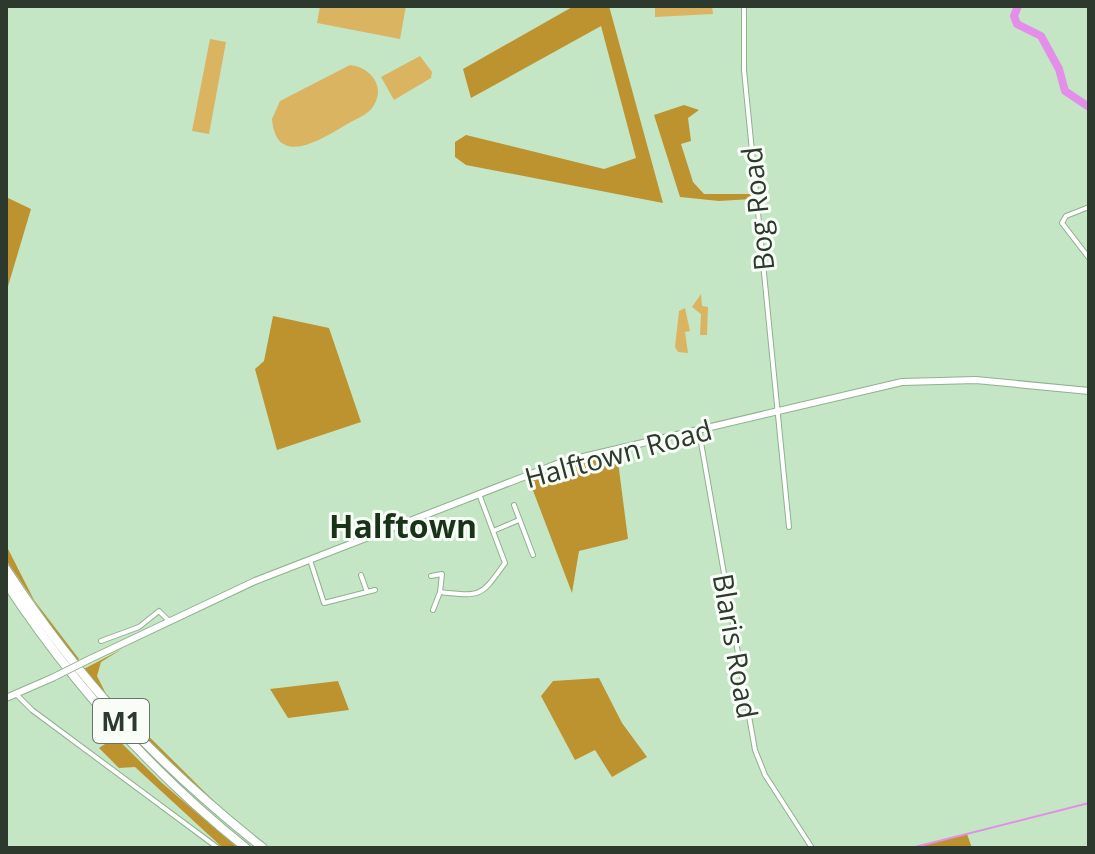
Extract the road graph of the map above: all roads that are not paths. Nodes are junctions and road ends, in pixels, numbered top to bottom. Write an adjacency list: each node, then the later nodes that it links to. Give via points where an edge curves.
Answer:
1 (744, 6): 5 (street, Bog Road, via 744,70)
2 (1089, 207): 3 (street, via 1062,223)
3 (1089, 258)
4 (1089, 391): 5 (street, Halftown Road, via 915,380)
5 (778, 411): 6 (street, Halftown Road); 10 (street, Bog Road)
6 (698, 429): 7 (street, Halftown Road, via 562,462); 29 (street, Blaris Road, via 755,750)
7 (479, 494): 11 (street); 13 (street, Halftown Road)
8 (514, 505): 9 (street)
9 (519, 520): 11 (street); 12 (street)
10 (789, 527)
11 (493, 531): 20 (street, via 505,563 488,588 472,596)
12 (533, 555)
13 (310, 560): 19 (street, via 324,603); 22 (street, Halftown Road)
14 (6, 569): 28 (highway, M1, via 56,643 129,731 185,786)
15 (361, 575): 19 (street)
16 (431, 576): 20 (street, via 442,574)
17 (6, 583): 27 (highway, M1, via 74,680 128,742)
18 (375, 590): 19 (street)
19 (367, 592)
20 (440, 592): 21 (street)
21 (433, 610)
22 (169, 621): 23 (street, Halftown Road, via 159,611 139,627); 24 (street, Halftown Road, bridge)
23 (101, 641)
24 (17, 694): 25 (street, Halftown Road); 26 (street)
25 (6, 698)
26 (218, 848)
27 (246, 848)
28 (263, 848)
29 (812, 848)

